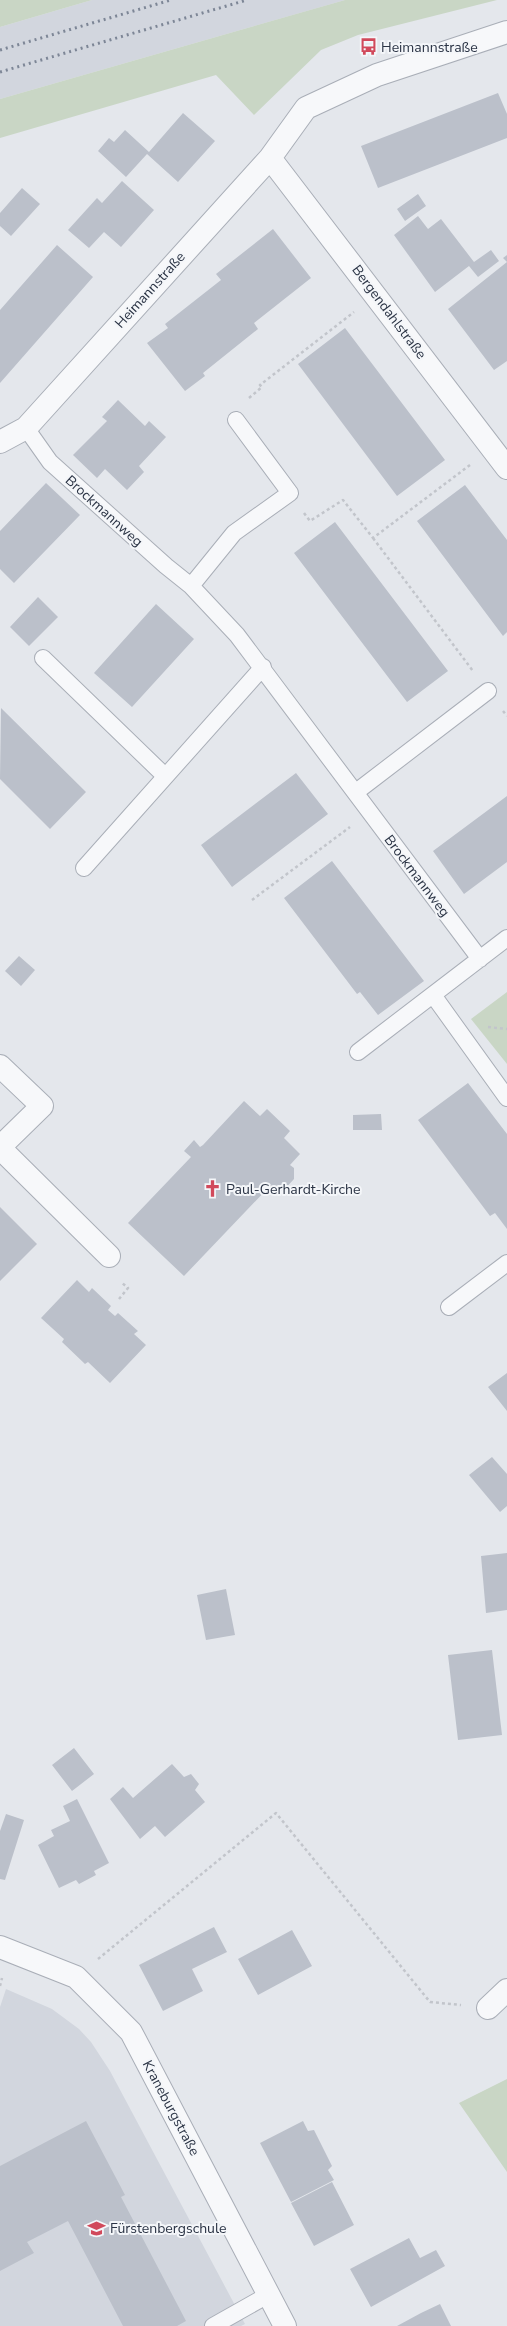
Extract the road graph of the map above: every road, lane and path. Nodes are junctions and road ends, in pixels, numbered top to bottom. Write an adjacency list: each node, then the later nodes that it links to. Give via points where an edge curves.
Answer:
1 (507, 32): 2 (street, Heimannstraße, via 377,75 306,108)
2 (270, 158): 3 (street, Bergendahlstraße); 5 (street, Heimannstraße)
3 (376, 295): 4 (path, via 260,384 262,387 243,403); 7 (street, Bergendahlstraße)
4 (236, 420): 9 (lane)
5 (26, 428): 6 (street, Heimannstraße); 11 (lane, Brockmannweg, via 50,462)
6 (0, 442)
7 (492, 448): 8 (street, Bergendahlstraße); 10 (path)
8 (507, 468)
9 (290, 493): 10 (path, via 310,521 343,500); 11 (lane, via 234,533)
10 (373, 538): 14 (path)
11 (191, 586): 13 (lane, Brockmannweg)
12 (43, 658): 15 (lane)
13 (263, 667): 15 (lane); 16 (lane, Brockmannweg)
14 (488, 691): 16 (lane)
15 (165, 776): 18 (lane)
16 (356, 792): 17 (lane, Brockmannweg)
17 (369, 813): 19 (path); 21 (lane, Brockmannweg)
18 (84, 868)
19 (252, 900)
20 (507, 938): 21 (lane)
21 (480, 958): 22 (lane)
22 (433, 995): 23 (lane); 25 (lane)
23 (358, 1052)
24 (0, 1066): 26 (street, via 42,1106)
25 (507, 1098)
26 (0, 1147): 27 (street)
27 (109, 1256)
28 (507, 1264): 29 (lane)
29 (449, 1307)
30 (0, 1947): 31 (street, Kraneburgstraße)
31 (76, 1977): 33 (path, via 276,1813 430,2002); 34 (street, Kraneburgstraße, via 131,2032)
32 (507, 1990): 33 (street)
33 (488, 2008)
34 (268, 2295): 35 (lane); 36 (street, Kraneburgstraße)
35 (212, 2326)
36 (284, 2326)

